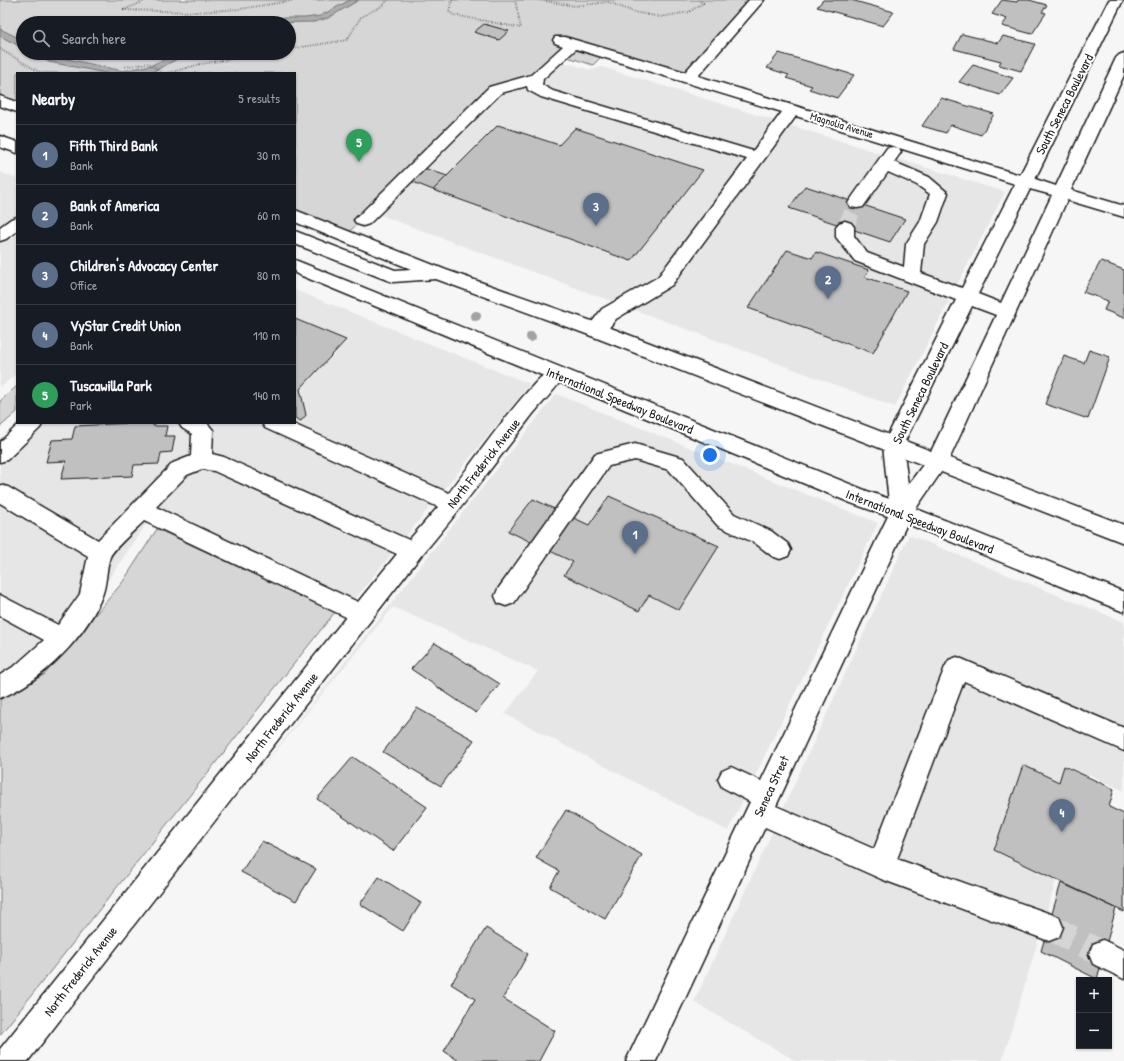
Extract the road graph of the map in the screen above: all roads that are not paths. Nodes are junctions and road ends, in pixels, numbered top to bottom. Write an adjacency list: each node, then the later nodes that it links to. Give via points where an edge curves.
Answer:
1 (757, 0): 5 (street)
2 (1116, 0): 14 (street, South Seneca Boulevard)
3 (1124, 58): 15 (street)
4 (536, 78): 5 (street, Magnolia Avenue, via 567,42); 12 (street, via 534,87 547,94); 19 (street, via 496,90)
5 (688, 78): 8 (street, Magnolia Avenue)
6 (0, 100): 7 (street)
7 (16, 107)
8 (792, 110): 10 (street, Magnolia Avenue); 12 (street)
9 (0, 142): 11 (street)
10 (899, 143): 13 (street); 14 (street, Magnolia Avenue)
11 (16, 148)
12 (756, 157): 29 (street, via 665,281 609,314)
13 (884, 164): 16 (street); 26 (street, via 923,180 939,193 929,222 915,244)
14 (1025, 181): 15 (street, Magnolia Avenue); 27 (street, South Seneca Boulevard)
15 (1061, 193): 17 (street, Magnolia Avenue); 28 (street)
16 (857, 203)
17 (1124, 212)
18 (296, 216): 25 (street)
19 (363, 220)
20 (16, 224): 22 (street)
21 (845, 227): 26 (street, via 845,237 861,257)
22 (0, 235)
23 (296, 237): 25 (street, via 393,276)
24 (296, 266): 30 (street, International Speedway Boulevard)
25 (440, 274): 29 (street)
26 (912, 276): 27 (street)
27 (967, 297): 28 (street); 34 (street, South Seneca Boulevard)
28 (1006, 312): 37 (street)
29 (596, 330): 34 (street)
30 (555, 374): 39 (street, North Frederick Avenue, via 534,397); 41 (street, International Speedway Boulevard)
31 (32, 424): 35 (street)
32 (191, 424): 36 (street, via 203,430)
33 (274, 424): 39 (street)
34 (893, 445): 37 (street); 41 (street, South Seneca Boulevard)
35 (0, 454)
36 (201, 461): 40 (street, via 180,469); 45 (street, via 217,463)
37 (937, 462): 41 (street); 42 (street)
38 (0, 493): 44 (street)
39 (452, 504): 45 (street, North Frederick Avenue)
40 (141, 510): 44 (street); 49 (street)
41 (901, 512): 47 (street, International Speedway Boulevard); 54 (street, Seneca Street)
42 (1124, 534)
43 (780, 550): 46 (street, via 764,537 726,520 676,464 635,452 602,460)
44 (100, 552): 50 (street, via 90,595 75,621)
45 (412, 552): 49 (street, North Frederick Avenue)
46 (506, 596)
47 (1124, 602)
48 (0, 605): 50 (street)
49 (362, 614): 57 (street, North Frederick Avenue)
50 (60, 637): 51 (street, via 35,665)
51 (0, 687)
52 (1124, 740): 55 (street, via 957,667)
53 (731, 779): 54 (street)
54 (763, 804): 55 (street); 58 (street, Seneca Street)
55 (881, 866): 56 (street)
56 (1049, 927)
57 (9, 1061)
58 (641, 1061)

